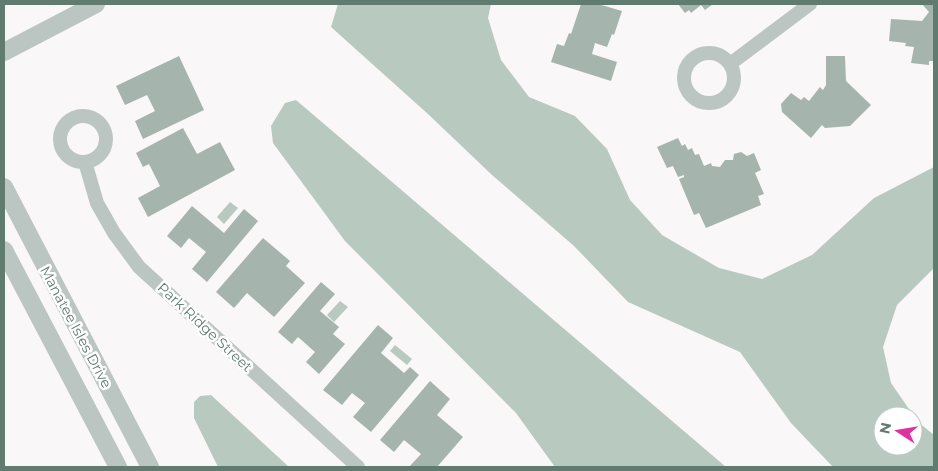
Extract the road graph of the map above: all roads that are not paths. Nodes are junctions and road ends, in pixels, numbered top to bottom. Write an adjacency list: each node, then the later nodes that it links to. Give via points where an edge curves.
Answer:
1 (96, 4): 3 (street)
2 (810, 4): 4 (street)
3 (4, 52)
4 (730, 64)
5 (85, 162): 10 (street, Park Ridge Street, via 97,203 139,267)
6 (4, 187): 9 (street, Manatee Isles Drive)
7 (4, 250): 8 (street, Manatee Isles Drive)
8 (118, 467)
9 (150, 467)
10 (358, 467)

